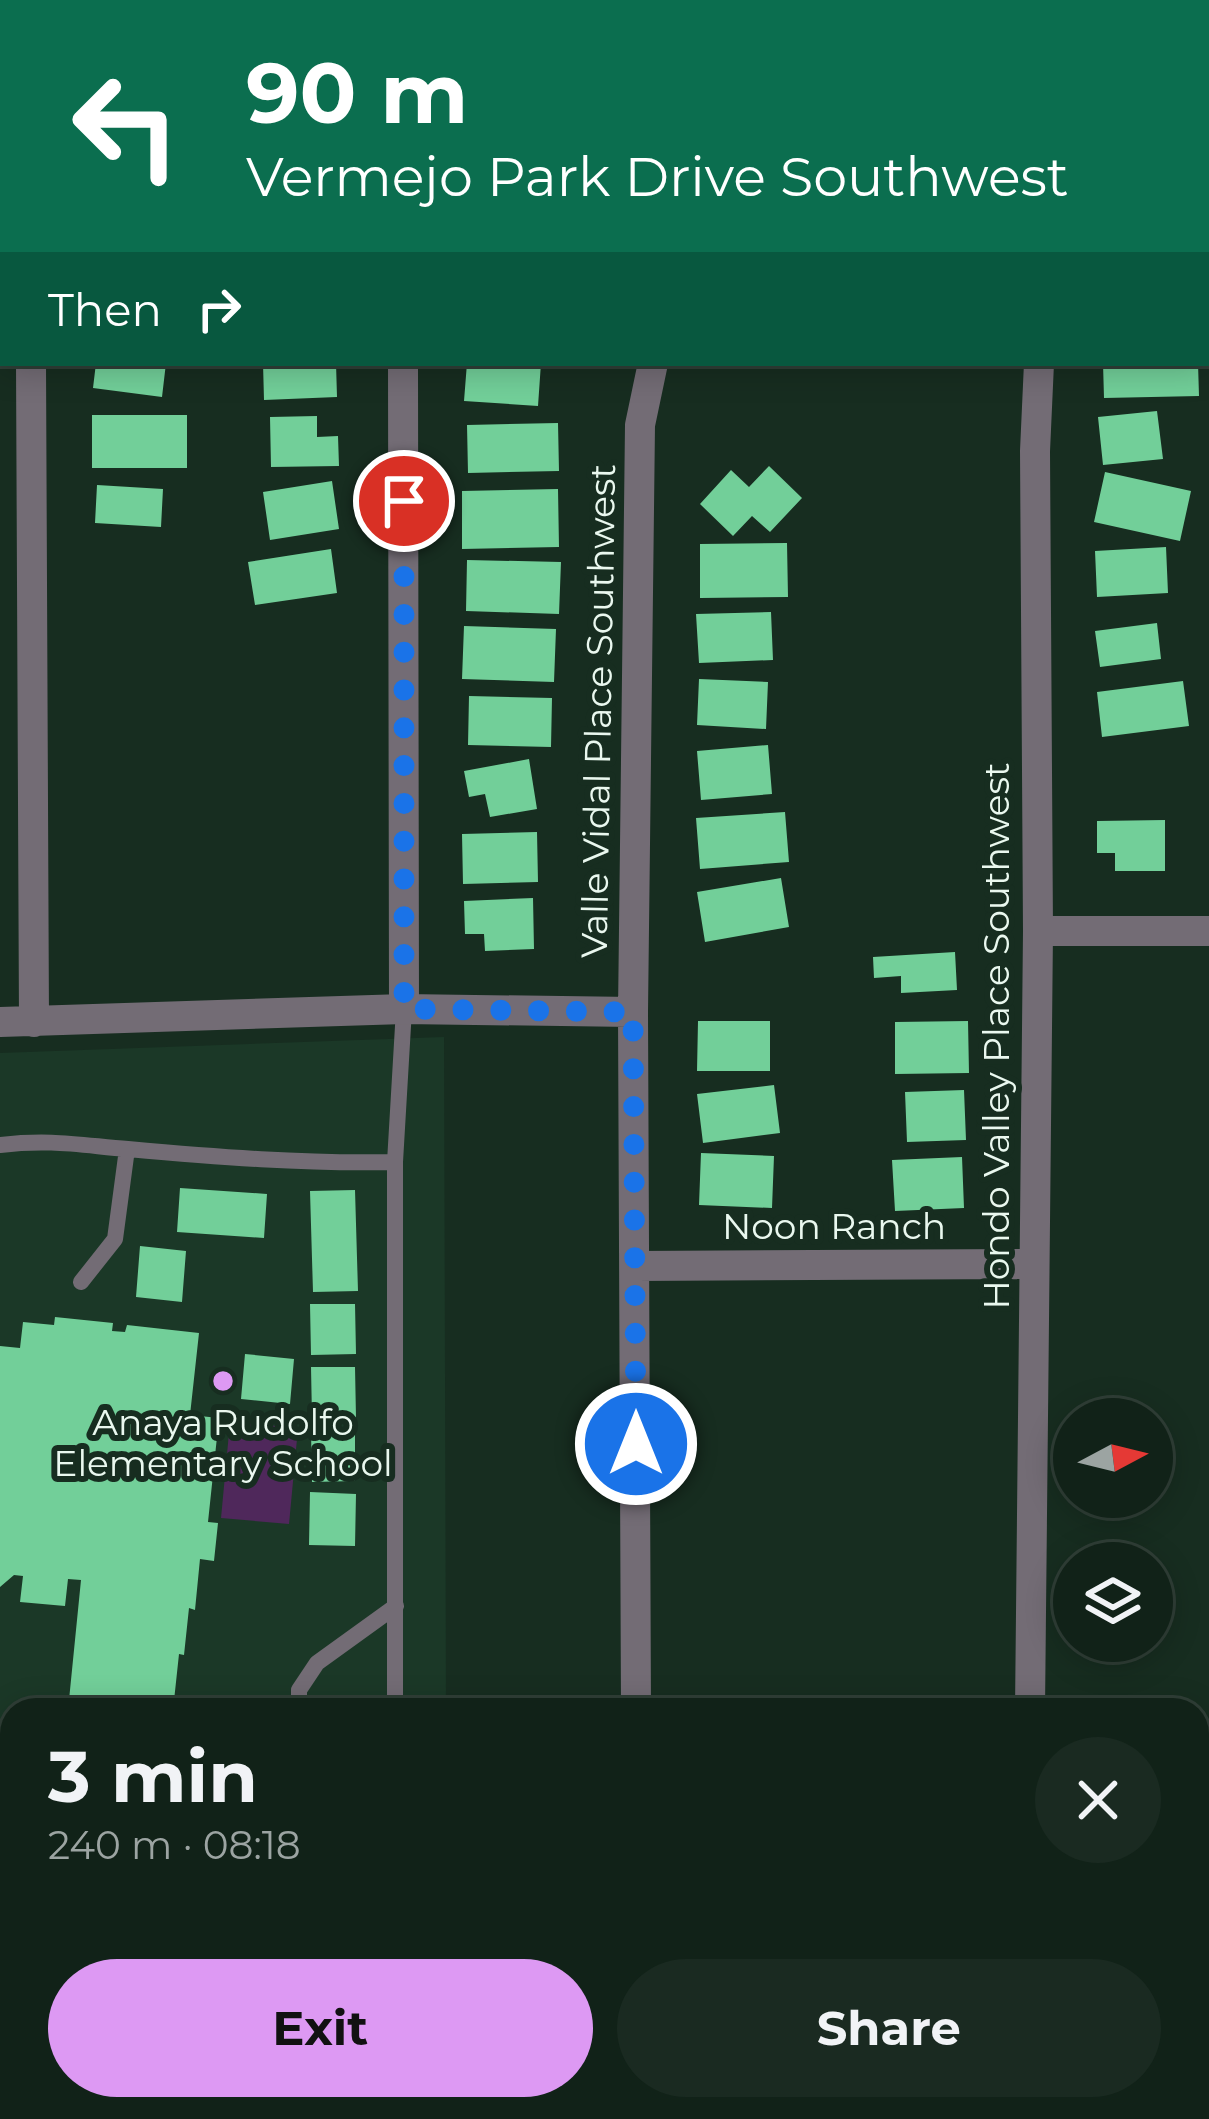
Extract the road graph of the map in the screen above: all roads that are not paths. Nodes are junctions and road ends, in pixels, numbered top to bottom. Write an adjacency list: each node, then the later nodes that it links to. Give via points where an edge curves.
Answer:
1 (32, 366): 10 (street)
2 (403, 366): 7 (street)
3 (652, 366): 8 (street, Valle Vidal Place Southwest, via 640,425)
4 (1039, 366): 5 (street, Hondo Valley Place Southwest)
5 (1038, 931): 6 (street); 14 (street, Hondo Valley Place Southwest)
6 (1209, 931)
7 (404, 1009): 8 (street); 10 (street); 13 (lane)
8 (633, 1012): 15 (street, Valle Vidal Place Southwest)
9 (0, 1022): 10 (street)
10 (34, 1022)
11 (0, 1145): 12 (lane, via 47,1139)
12 (127, 1149): 13 (lane); 16 (lane, via 115,1239)
13 (395, 1162): 17 (lane)
14 (1033, 1264): 15 (street, Noon Ranch); 21 (street, Hondo Valley Place Southwest)
15 (636, 1266): 20 (street, Valle Vidal Place Southwest)
16 (80, 1282)
17 (396, 1606): 18 (lane, via 317,1663); 19 (lane)
18 (299, 1698)
19 (395, 1698)
20 (636, 1698)
21 (1030, 1698)

